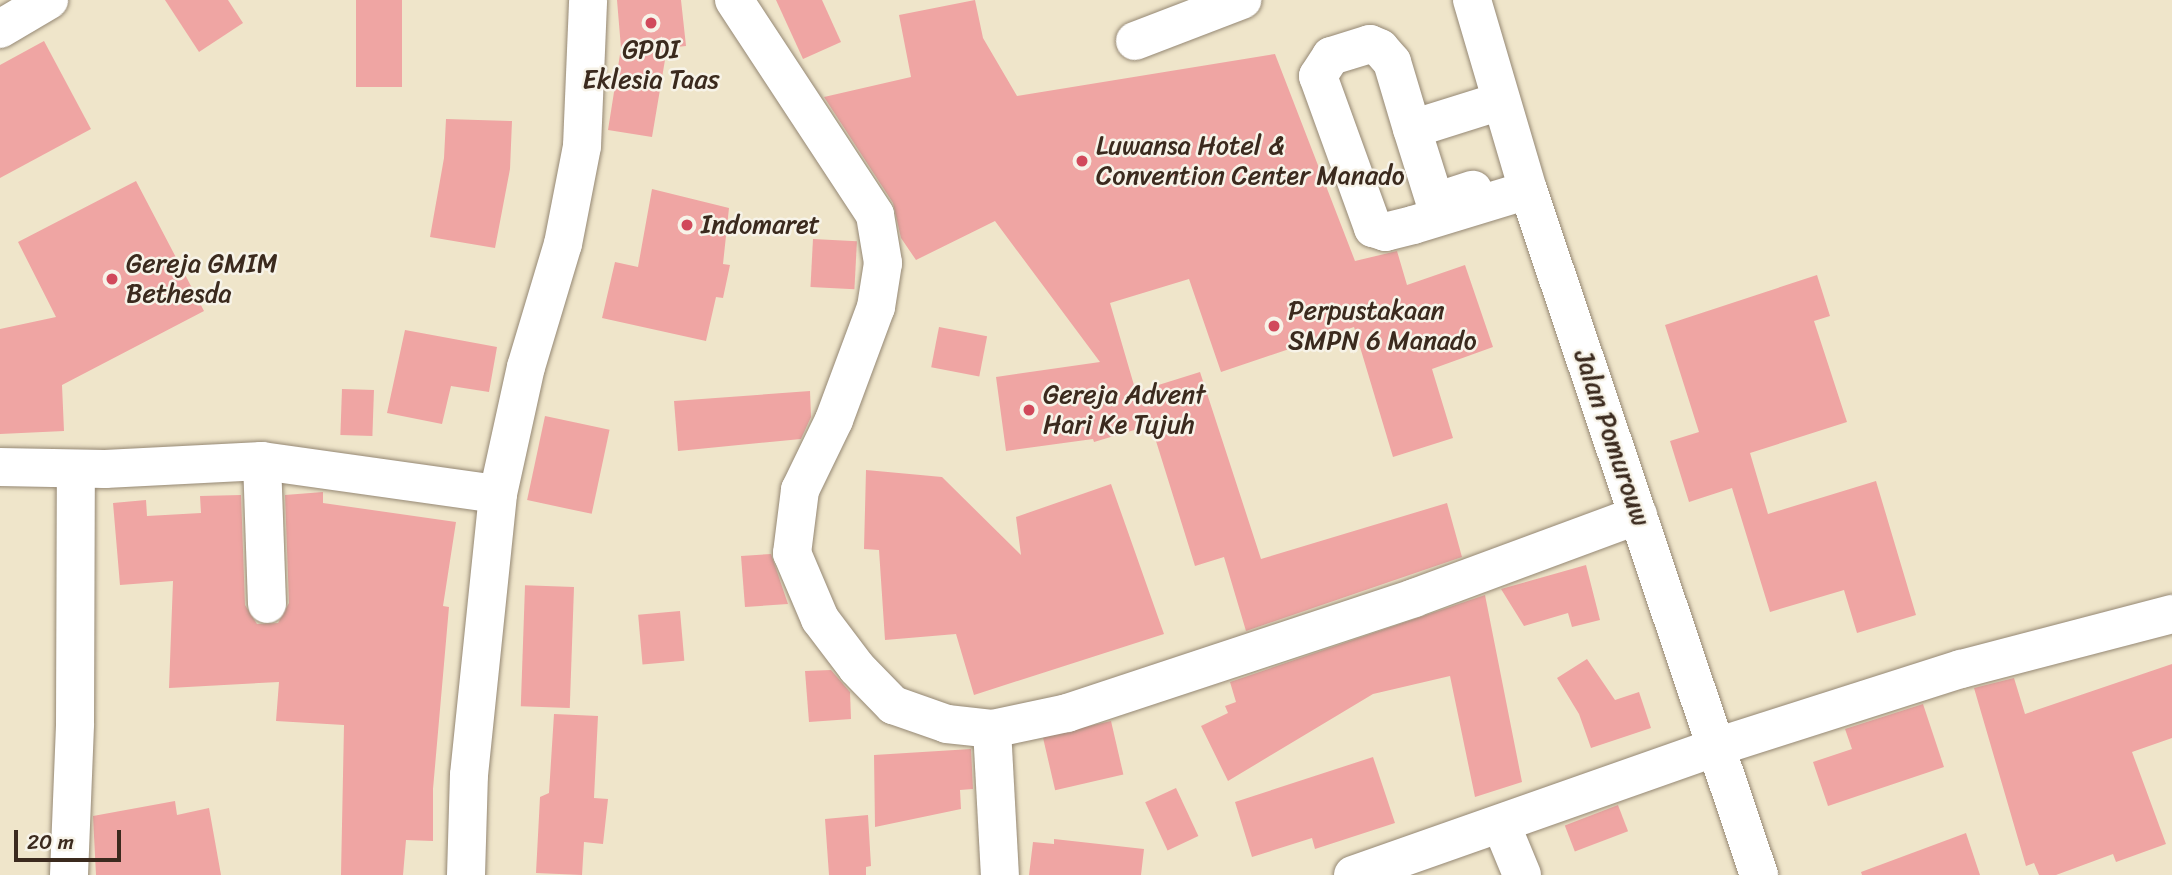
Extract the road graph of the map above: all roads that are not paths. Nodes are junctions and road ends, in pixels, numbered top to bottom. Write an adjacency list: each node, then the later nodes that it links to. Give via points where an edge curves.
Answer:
1 (49, 0): 6 (street)
2 (588, 0): 14 (street, via 582,146 564,244 526,367)
3 (734, 0): 18 (street, via 875,215 883,263 876,307 834,420 800,490 792,553 820,619 857,668 893,705 947,724)
4 (1242, 0): 7 (street)
5 (1472, 0): 8 (street, Jalan Pomurouw)
6 (0, 29)
7 (1135, 41)
8 (1502, 101): 9 (street); 10 (street, Jalan Pomurouw)
9 (1412, 129): 10 (street, via 1435,202); 10 (street, via 1387,53 1370,44 1331,56 1322,64 1320,92 1373,228 1385,232 1413,225)
10 (1525, 182): 15 (street, Jalan Pomurouw)
11 (262, 461): 13 (street); 14 (street); 16 (street)
12 (0, 467): 13 (street)
13 (89, 469): 21 (street)
14 (498, 494): 22 (street, via 471,748)
15 (1638, 515): 18 (street, via 1193,674 1067,713); 19 (street, Jalan Pomurouw)
16 (267, 604)
17 (2172, 614): 19 (street, via 1961,669)
18 (992, 729): 23 (street)
19 (1716, 747): 20 (street); 26 (street, Jalan Pomurouw)
20 (1501, 824): 24 (street); 25 (street)
21 (69, 875)
22 (466, 875)
23 (1000, 875)
24 (1353, 875)
25 (1522, 875)
26 (1759, 875)

